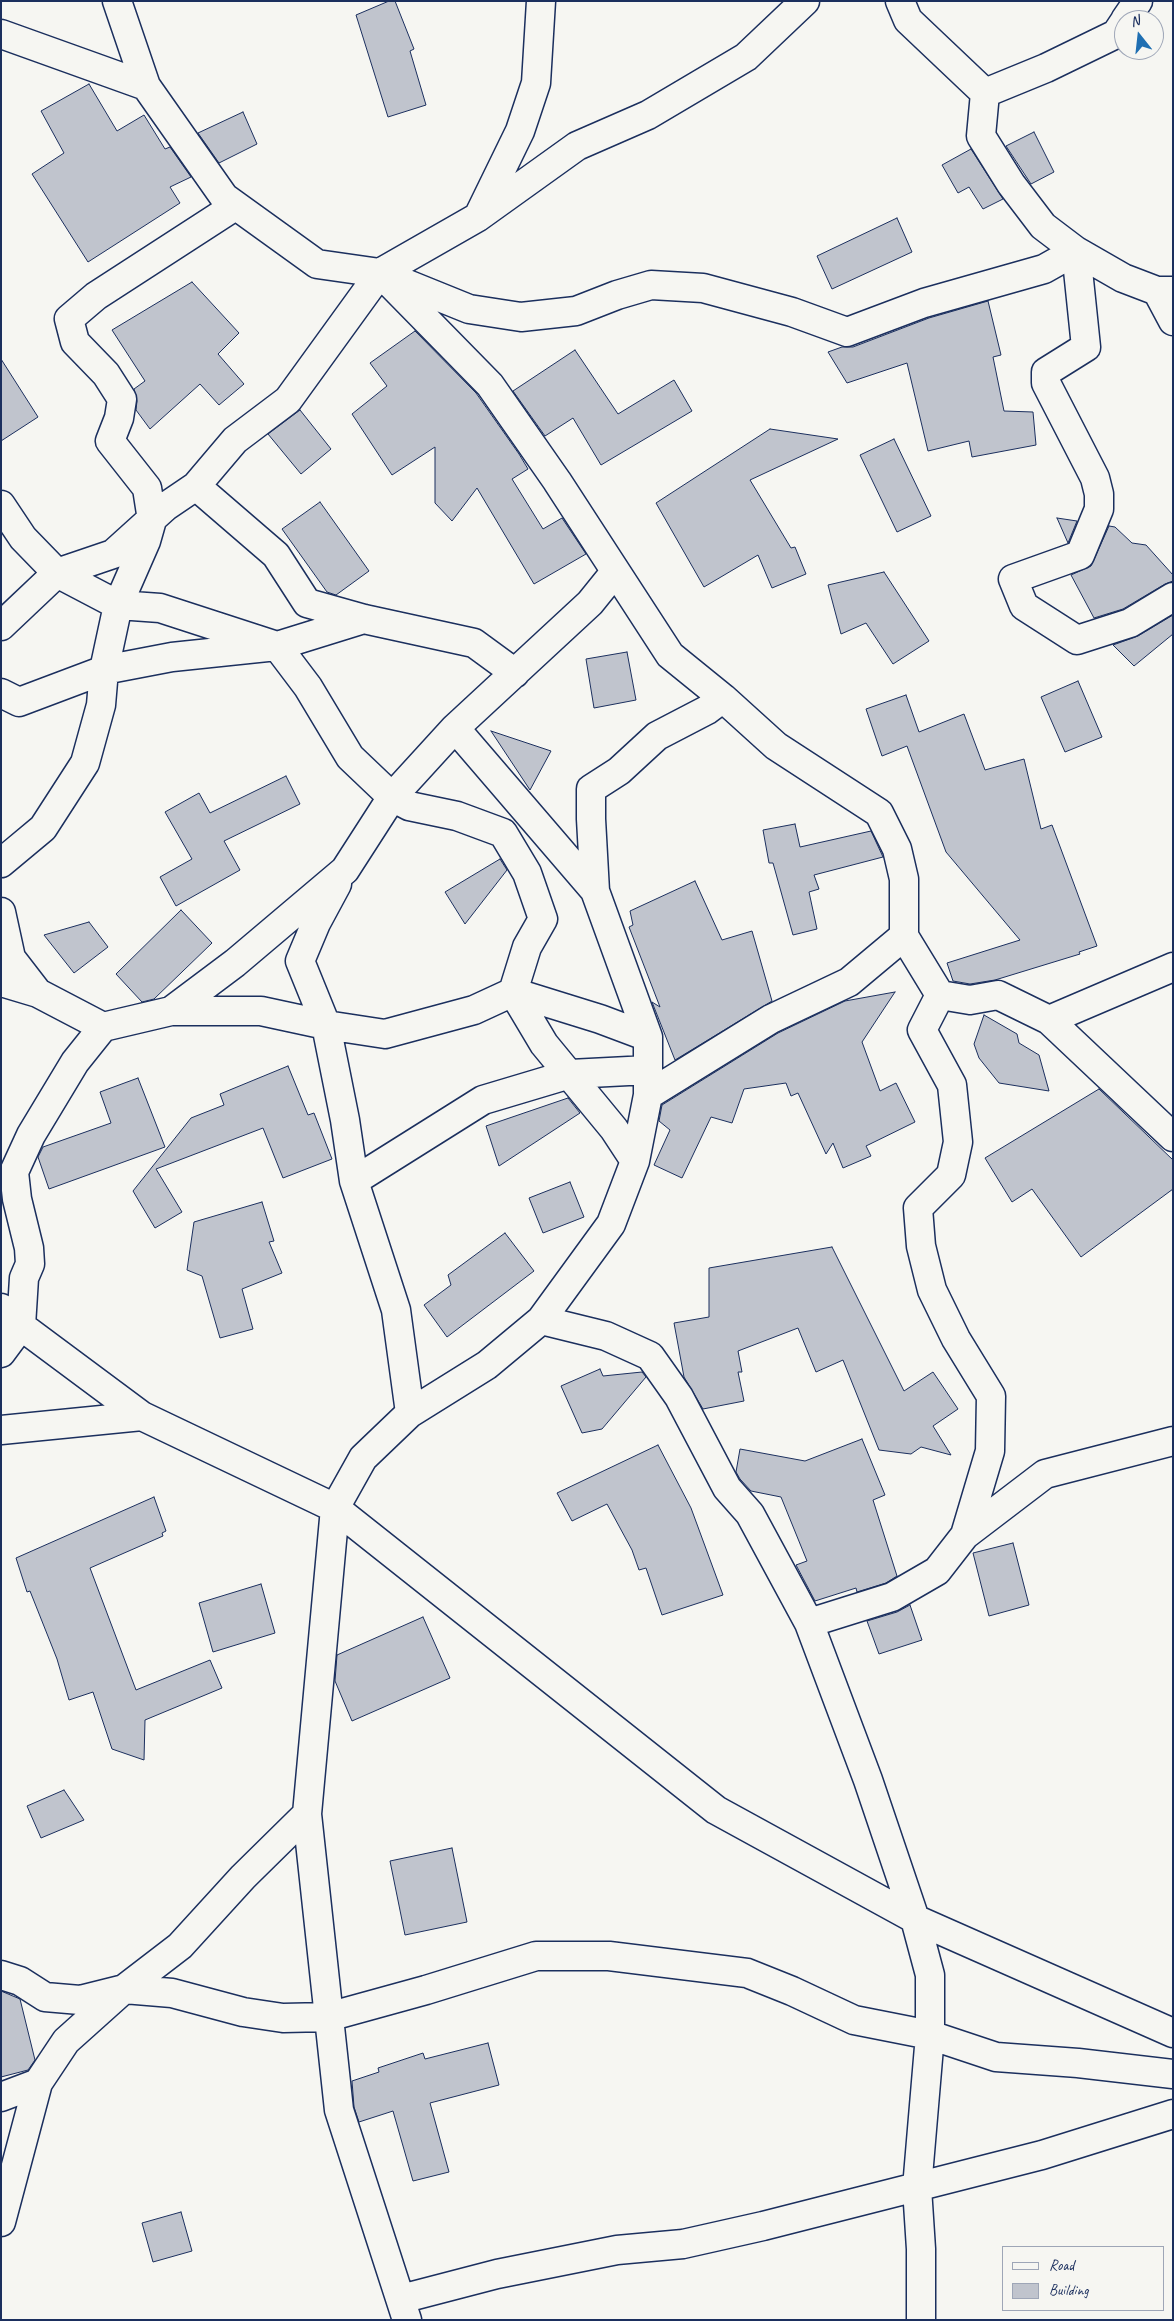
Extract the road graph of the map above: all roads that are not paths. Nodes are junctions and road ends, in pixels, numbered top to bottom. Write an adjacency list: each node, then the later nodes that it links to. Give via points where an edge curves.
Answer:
1 (117, 1): 7 (street)
2 (541, 1): 10 (street, via 536,83 520,131)
3 (805, 1): 10 (street, via 746,56 648,115 577,146)
4 (900, 1): 8 (street, via 908,20)
5 (1, 34): 7 (street)
6 (1114, 35): 8 (street)
7 (146, 86): 9 (street, via 224,197)
8 (985, 93): 11 (street, via 981,136 1011,184 1044,226)
9 (235, 206): 12 (street, via 317,264); 17 (street, via 96,296 69,319 75,342 106,374 122,399 110,441 147,488)
10 (478, 217): 12 (street)
11 (1076, 252): 12 (street, via 1044,270 924,303 847,332 792,312 703,288 651,285 576,311 521,317 469,309); 13 (street, via 1123,278); 20 (street, via 1086,346 1046,372 1046,383 1095,478 1099,509 1080,554 1013,579 1024,606 1077,640 1130,623)
12 (380, 272): 15 (street, via 288,400 235,440); 18 (street, via 490,385)
13 (1165, 291): 14 (street)
14 (1173, 321)
15 (196, 486): 17 (street); 22 (street, via 276,555 307,603)
16 (1, 506): 19 (street, via 23,538)
17 (152, 520): 19 (street, via 113,554); 21 (street)
18 (615, 572): 26 (street, via 590,603); 28 (street, via 670,655)
19 (58, 573): 21 (street); 23 (street)
20 (1173, 597)
21 (118, 605): 24 (street, via 160,608); 25 (street)
22 (364, 619): 24 (street); 26 (street, via 474,643)
23 (1, 626)
24 (277, 646): 25 (street, via 172,657); 30 (street, via 308,688 350,757)
25 (104, 670): 27 (street, via 19,702); 31 (street, via 101,705 85,763 43,828)
26 (514, 673): 29 (street)
27 (1, 693)
28 (723, 698): 33 (street, via 657,736 592,789); 35 (street, via 776,746 879,813 897,849 904,880)
29 (455, 728): 30 (street); 33 (street)
30 (392, 797): 32 (street); 38 (street, via 409,806 457,816 503,833 527,873 543,919 527,947)
31 (1, 863)
32 (345, 870): 41 (street, via 235,963); 43 (street, via 316,923 300,961)
33 (595, 891): 45 (street)
34 (1, 912): 39 (street, via 11,958)
35 (904, 936): 40 (street); 47 (street, via 849,982)
36 (1173, 967): 42 (street)
37 (1, 982): 39 (street)
38 (513, 992): 43 (street, via 474,1010 386,1034); 45 (street); 46 (street, via 544,1044)
39 (38, 993): 44 (street)
40 (940, 995): 42 (street, via 970,1000 998,995); 60 (street, via 922,1030 952,1085 958,1142 951,1175 918,1208 921,1246 932,1290 956,1339 991,1396 990,1452)
41 (171, 1011): 43 (street, via 261,1011); 44 (street)
42 (1049, 1020): 48 (street)
43 (326, 1025): 50 (street)
44 (103, 1027): 53 (street, via 75,1062 31,1135 14,1172 30,1264 24,1278)
45 (648, 1037): 47 (street)
46 (570, 1074): 47 (street); 49 (street); 50 (street, via 483,1100)
47 (648, 1082): 49 (street)
48 (1173, 1137)
49 (635, 1161): 52 (street, via 611,1224)
50 (354, 1181): 55 (street, via 396,1310)
51 (1, 1308): 53 (street)
52 (541, 1320): 55 (street, via 487,1365); 61 (street, via 606,1336 650,1356 679,1397 727,1488 750,1514)
53 (21, 1326): 54 (street); 56 (street)
54 (1, 1353)
55 (410, 1413): 59 (street, via 363,1458)
56 (142, 1416): 57 (street); 59 (street)
57 (1, 1430)
58 (1173, 1441): 60 (street, via 1046,1474)
59 (335, 1508): 62 (street); 63 (street, via 716,1810)
60 (965, 1535): 61 (street, via 937,1571 892,1597)
61 (809, 1623): 63 (street, via 868,1780)
62 (306, 1814): 65 (street, via 180,1946); 66 (street)
63 (915, 1920): 67 (street); 68 (street, via 930,1975)
64 (8, 1980): 65 (street, via 46,1997 80,2000)
65 (124, 1988): 66 (street, via 172,1993 243,2012 283,2018); 70 (street, via 66,2041)
66 (328, 2017): 68 (street, via 536,1956 609,1956 747,1973 854,2020); 75 (street, via 339,2110)
67 (1173, 2033)
68 (930, 2034): 69 (street, via 996,2058 1078,2062); 73 (street)
69 (1173, 2074)
70 (38, 2083): 71 (street); 74 (street)
71 (1, 2097)
72 (1173, 2114): 73 (street)
73 (918, 2188): 75 (street, via 692,2242 617,2250 507,2272); 76 (street)
74 (1, 2222)
75 (404, 2309)
76 (921, 2320)

